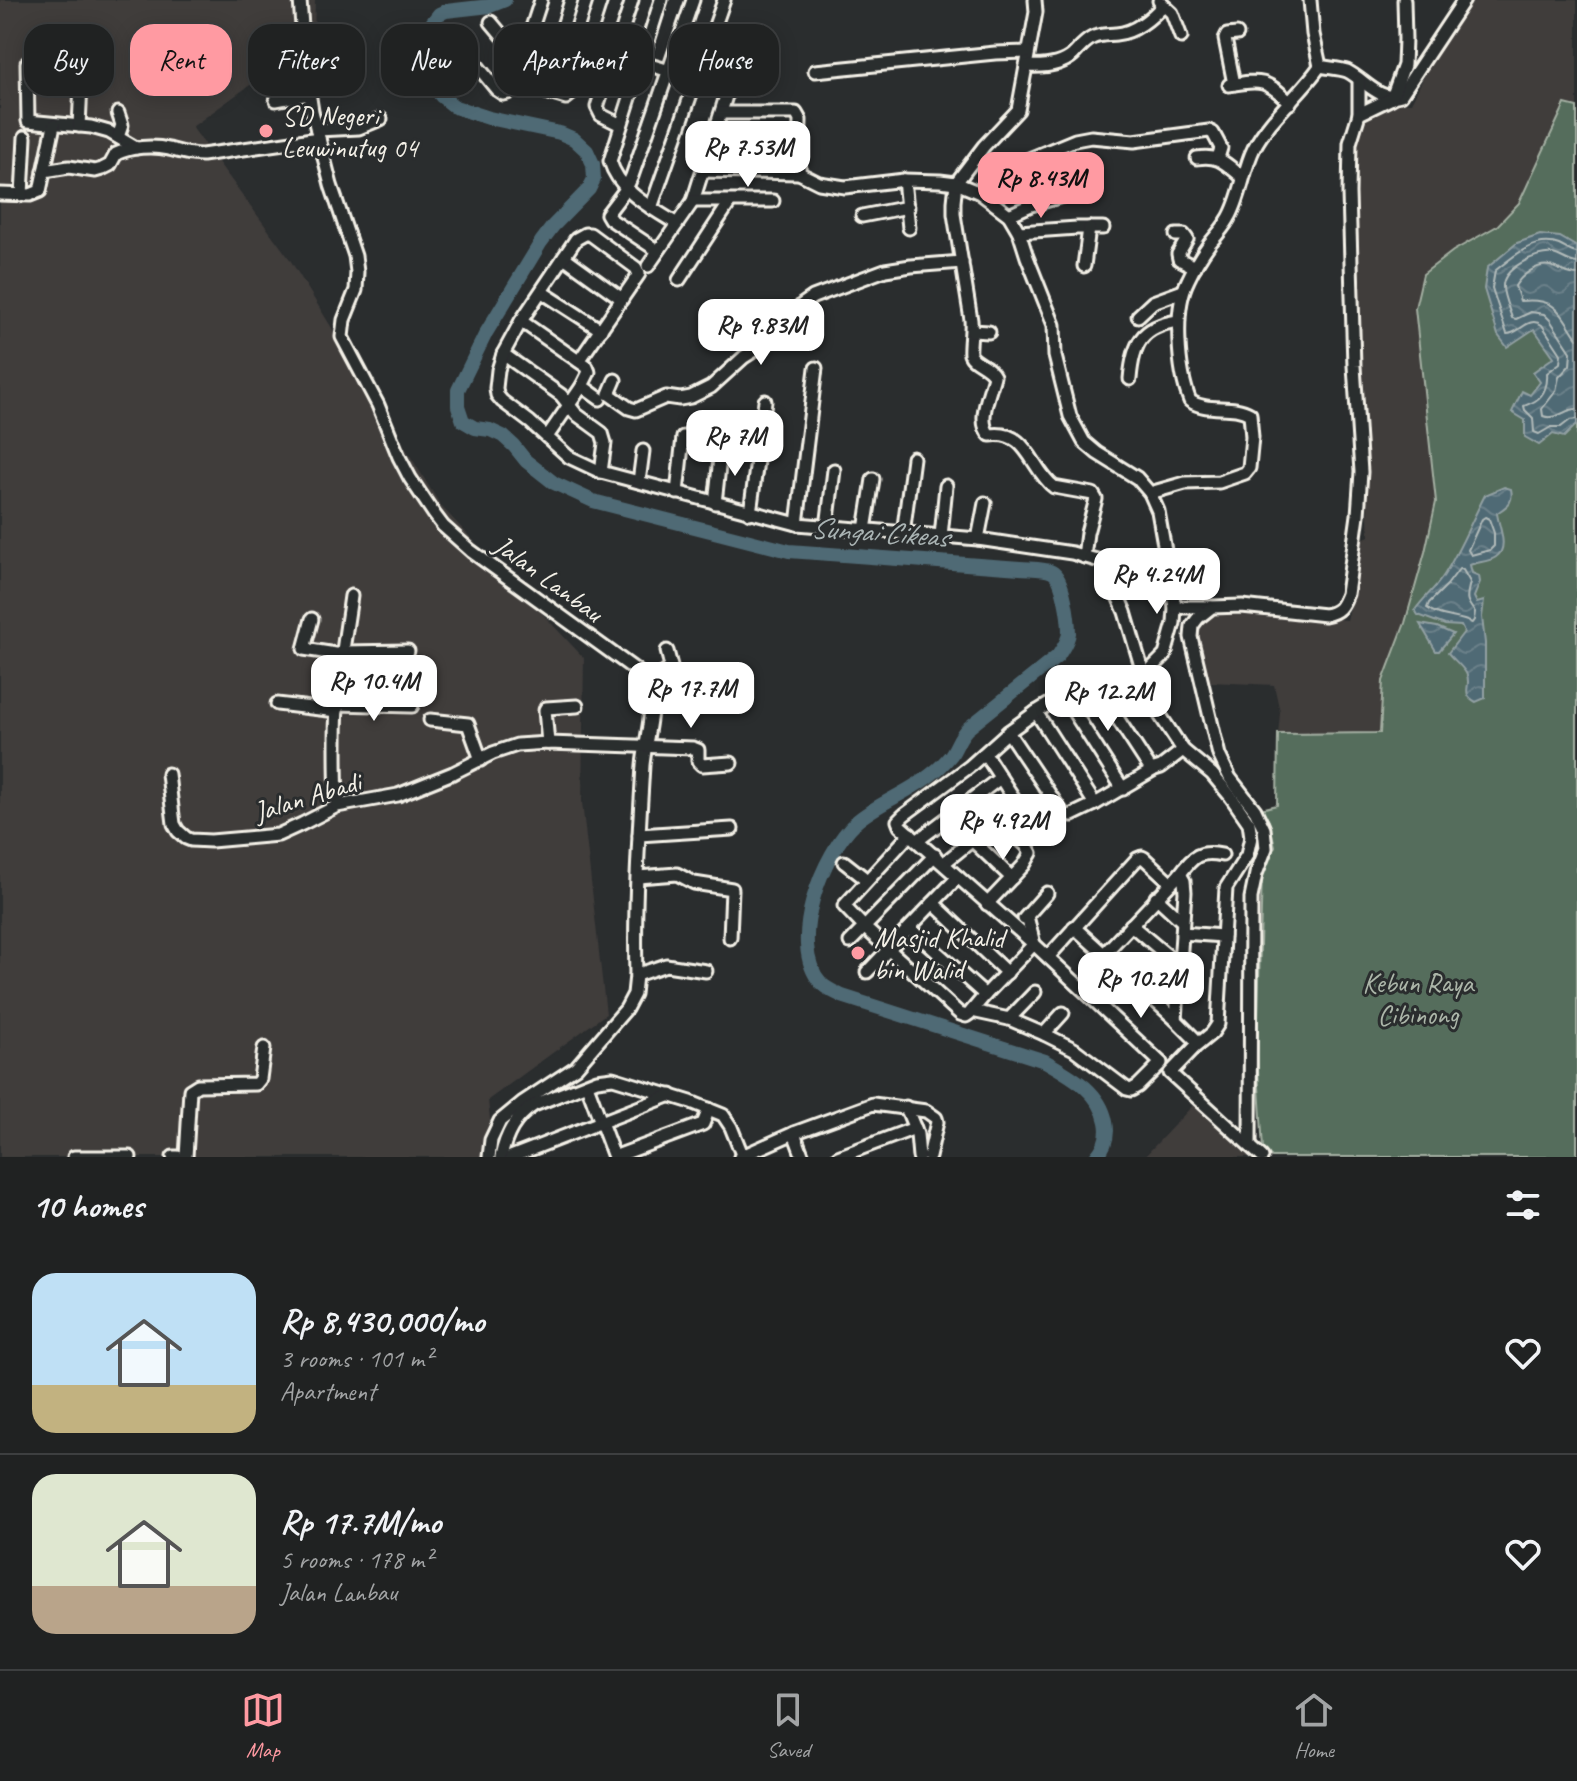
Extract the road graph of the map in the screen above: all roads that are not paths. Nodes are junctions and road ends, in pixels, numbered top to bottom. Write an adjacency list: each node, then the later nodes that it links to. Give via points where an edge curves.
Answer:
1 (300, 0): 15 (street, Jalan Lanbau)
2 (541, 0): 16 (street)
3 (571, 0): 17 (street)
4 (601, 0): 18 (street)
5 (632, 0): 19 (street)
6 (661, 0): 20 (street)
7 (693, 0): 21 (street)
8 (724, 0): 22 (street)
9 (1035, 0): 26 (street)
10 (1310, 0): 28 (street)
11 (1404, 0): 42 (street, via 1404,65)
12 (1464, 0): 42 (street, via 1401,95)
13 (1160, 2): 25 (street, via 1174,17); 27 (street, via 1132,30 1091,38 1062,62)
14 (491, 22): 23 (street)
15 (301, 24)
16 (533, 24)
17 (564, 24)
18 (593, 24)
19 (624, 24)
20 (653, 24)
21 (685, 24)
22 (716, 24)
23 (494, 26)
24 (1237, 34): 44 (street, via 1225,39 1231,84 1266,83)
25 (1181, 37)
26 (1028, 52): 27 (street); 30 (street)
27 (1026, 66): 66 (street, via 1018,110)
28 (1320, 66): 32 (street, via 1346,71); 44 (street)
29 (478, 67): 33 (street)
30 (815, 71)
31 (669, 74): 67 (street)
32 (1359, 80): 42 (street); 47 (street)
33 (494, 85)
34 (27, 96): 49 (street, via 27,119)
35 (80, 96): 51 (street)
36 (298, 96): 43 (street)
37 (309, 96): 52 (street, Jalan Lanbau)
38 (601, 96): 50 (street, via 597,110)
39 (630, 96): 50 (street)
40 (691, 96): 75 (street)
41 (725, 96): 46 (street)
42 (1392, 98): 47 (street)
43 (276, 100)
44 (1290, 103): 64 (street, via 1260,138)
45 (118, 113): 54 (street)
46 (722, 113): 55 (street); 56 (street, via 796,113)
47 (1359, 114): 133 (street, via 1350,143 1349,193 1361,472 1347,594 1338,611 1325,615)
48 (381, 119): 52 (street)
49 (54, 125): 51 (street); 61 (street)
50 (621, 125): 67 (street, via 610,161)
51 (79, 126): 54 (street)
52 (318, 134): 57 (street, via 202,155); 140 (street, Jalan Lanbau, via 357,272 342,337 410,478 443,526 471,551 637,671)
53 (25, 137): 69 (street)
54 (118, 137): 57 (street)
55 (712, 142): 56 (street); 62 (street)
56 (799, 143): 63 (street)
57 (136, 148): 61 (street, via 116,154 110,165 95,171)
58 (1197, 158): 59 (street)
59 (1218, 158): 60 (street, via 1221,148 1209,131 1134,141 1091,137); 64 (street)
60 (1029, 159)
61 (44, 171): 69 (street, via 40,191)
62 (703, 171): 63 (street); 71 (street)
63 (799, 173): 65 (street, via 845,187)
64 (1242, 177): 89 (street, via 1229,218)
65 (904, 180): 66 (street); 74 (street)
66 (956, 183): 76 (street); 86 (street, via 954,214)
67 (626, 189): 75 (street); 84 (street, via 607,216)
68 (0, 194): 69 (street)
69 (22, 195)
70 (1062, 196): 76 (street)
71 (693, 201): 73 (street); 78 (street)
72 (773, 201): 73 (street)
73 (730, 202): 90 (street)
74 (908, 207): 77 (street); 79 (street)
75 (651, 208): 78 (street)
76 (1009, 215): 82 (street)
77 (862, 216)
78 (677, 224): 84 (street)
79 (909, 228)
80 (1089, 228): 81 (street); 82 (street); 88 (street)
81 (1103, 228)
82 (1019, 232): 120 (street, via 1054,325 1055,356 1073,424 1090,448 1137,478)
83 (1176, 235): 89 (street, via 1187,239 1179,259)
84 (658, 251): 87 (street)
85 (564, 257): 92 (street); 93 (street); 93 (street, via 576,239 590,234 639,274)
86 (962, 262): 98 (street); 104 (street, via 885,270 813,297 771,340 691,397 664,397 636,410 609,394)
87 (648, 266)
88 (1084, 266)
89 (1195, 267): 91 (street)
90 (679, 280)
91 (1183, 291): 94 (street, via 1153,302); 96 (street)
92 (542, 292): 95 (street); 97 (street)
93 (622, 299): 97 (street)
94 (1138, 316)
95 (521, 321): 100 (street); 101 (street)
96 (1178, 321): 103 (street, via 1146,333 1134,351); 120 (street, via 1190,401 1250,414 1249,468 1219,482 1185,483)
97 (601, 330): 101 (street)
98 (972, 331): 99 (street); 130 (street, via 971,356 994,376 985,431 1016,440 1054,487 1089,492 1096,499)
99 (989, 332)
100 (503, 354): 108 (street); 109 (street, via 497,395)
101 (579, 361): 105 (street, via 589,372)
102 (816, 368): 124 (street)
103 (1130, 379)
104 (615, 380)
105 (582, 386): 106 (street); 108 (street)
106 (600, 399)
107 (765, 401): 123 (street)
108 (569, 405): 109 (street); 115 (street, via 602,433)
109 (547, 437): 115 (street, via 569,457)
110 (683, 437): 119 (street)
111 (721, 449): 121 (street)
112 (643, 451): 117 (street)
113 (913, 458): 127 (street)
114 (834, 470): 125 (street)
115 (601, 472): 117 (street)
116 (873, 479): 126 (street)
117 (639, 482): 119 (street)
118 (946, 486): 128 (street)
119 (677, 493): 121 (street)
120 (1150, 493): 132 (street)
121 (715, 503): 123 (street)
122 (985, 503): 129 (street)
123 (750, 513): 124 (street)
124 (797, 524): 125 (street)
125 (827, 527): 126 (street)
126 (865, 530): 127 (street)
127 (903, 534): 128 (street)
128 (941, 536): 129 (street)
129 (978, 539): 130 (street)
130 (1084, 557): 139 (street, via 1105,567)
131 (351, 596): 138 (street)
132 (1179, 607): 133 (street); 135 (street); 139 (street, via 1165,655)
133 (1212, 607): 135 (street)
134 (312, 619): 138 (street, via 304,649)
135 (1192, 626): 218 (street, via 1219,755 1262,822 1266,839 1251,898)
136 (408, 651): 138 (street)
137 (667, 651): 140 (street, via 671,666)
138 (342, 654): 145 (street)
139 (1144, 676): 151 (street, via 1144,691)
140 (650, 689): 150 (street)
141 (1063, 695): 146 (street); 155 (street, via 1092,681); 158 (street)
142 (277, 704): 145 (street)
143 (412, 706): 145 (street)
144 (577, 706): 149 (street, via 546,708)
145 (337, 708): 161 (street)
146 (1036, 712): 148 (street); 160 (street)
147 (430, 720): 153 (street, via 468,724)
148 (1008, 732): 152 (street); 160 (street, via 1066,813)
149 (548, 743): 150 (street, Jalan Abadi); 153 (street, Jalan Abadi, via 511,746)
150 (645, 747): 154 (street, Jalan Abadi, via 693,748 702,765); 165 (street)
151 (1183, 750): 155 (street, via 1161,767); 188 (street, via 1212,774 1249,823 1247,855 1226,888)
152 (985, 754): 157 (street); 166 (street, via 900,817 900,826)
153 (481, 760): 161 (street, Jalan Abadi, via 398,795)
154 (731, 763)
155 (1150, 768): 158 (street)
156 (168, 774): 161 (street, Jalan Abadi, via 174,824 191,840 278,835)
157 (1000, 778): 159 (street); 166 (street)
158 (1123, 789): 160 (street)
159 (1017, 804): 162 (street); 163 (street)
160 (1095, 804)
161 (337, 806)
162 (998, 820): 167 (street); 174 (street, via 1031,853)
163 (1028, 820)
164 (732, 829): 165 (street)
165 (639, 835): 172 (street)
166 (914, 838): 169 (street); 175 (street)
167 (973, 841): 169 (street); 174 (street)
168 (1222, 855): 171 (street, via 1198,855)
169 (939, 859): 173 (street); 185 (street)
170 (844, 862): 175 (street)
171 (1180, 874): 176 (street); 184 (street, via 1185,892)
172 (638, 877): 189 (street, via 677,874 694,883 732,889); 199 (street)
173 (958, 877): 179 (street); 180 (street)
174 (1012, 878): 180 (street)
175 (867, 880): 185 (street, via 844,906)
176 (1171, 883): 178 (street); 183 (street, via 1139,857)
177 (1047, 893): 181 (street)
178 (1156, 897): 182 (street); 184 (street)
179 (933, 903): 186 (street); 198 (street)
180 (987, 904): 187 (street)
181 (1027, 916): 187 (street); 191 (street)
182 (1131, 925): 193 (street); 195 (street)
183 (1074, 927): 193 (street); 194 (street)
184 (1182, 927): 188 (street); 195 (street)
185 (865, 928): 190 (street); 192 (street)
186 (910, 928): 192 (street); 201 (street)
187 (1015, 928): 191 (street)
188 (1223, 936): 207 (street, via 1218,1024)
189 (730, 938)
190 (850, 942)
191 (1034, 944): 194 (street); 198 (street)
192 (889, 950): 197 (street); 202 (street, via 960,1014)
193 (1104, 954): 205 (street)
194 (1048, 957): 209 (street)
195 (1181, 967): 205 (street)
196 (706, 971): 199 (street, via 666,965)
197 (867, 972)
198 (1007, 973): 201 (street)
199 (636, 975): 222 (street, via 626,1009 576,1067 500,1121)
200 (1035, 992): 204 (street)
201 (985, 995): 202 (street)
202 (972, 1011): 204 (street)
203 (1063, 1013): 206 (street)
204 (1009, 1019): 206 (street)
205 (1176, 1020): 207 (street)
206 (1044, 1034): 209 (street, via 1131,1090)
207 (1199, 1043): 210 (street)
208 (264, 1048): 221 (street, via 256,1084 198,1085 190,1090)
209 (1161, 1063): 210 (street)
210 (1170, 1073): 218 (street)
211 (587, 1085): 212 (street, via 613,1078); 215 (street); 223 (street, via 534,1105 520,1116 508,1132)
212 (671, 1095): 214 (street); 215 (street)
213 (906, 1107): 216 (street); 217 (street, via 873,1104); 229 (street, via 936,1118)
214 (709, 1109): 215 (street, via 703,1124 614,1157); 225 (street, via 728,1121)
215 (601, 1123): 224 (street)
216 (915, 1128): 227 (street); 228 (street)
217 (794, 1133): 225 (street); 226 (street)
218 (1250, 1146): 230 (street)
219 (74, 1157): 220 (street)
220 (130, 1157)
221 (186, 1157)
222 (489, 1157)
223 (501, 1157)
224 (511, 1157)
225 (742, 1157)
226 (803, 1157)
227 (838, 1157)
228 (919, 1157)
229 (929, 1157)
230 (1262, 1157)

